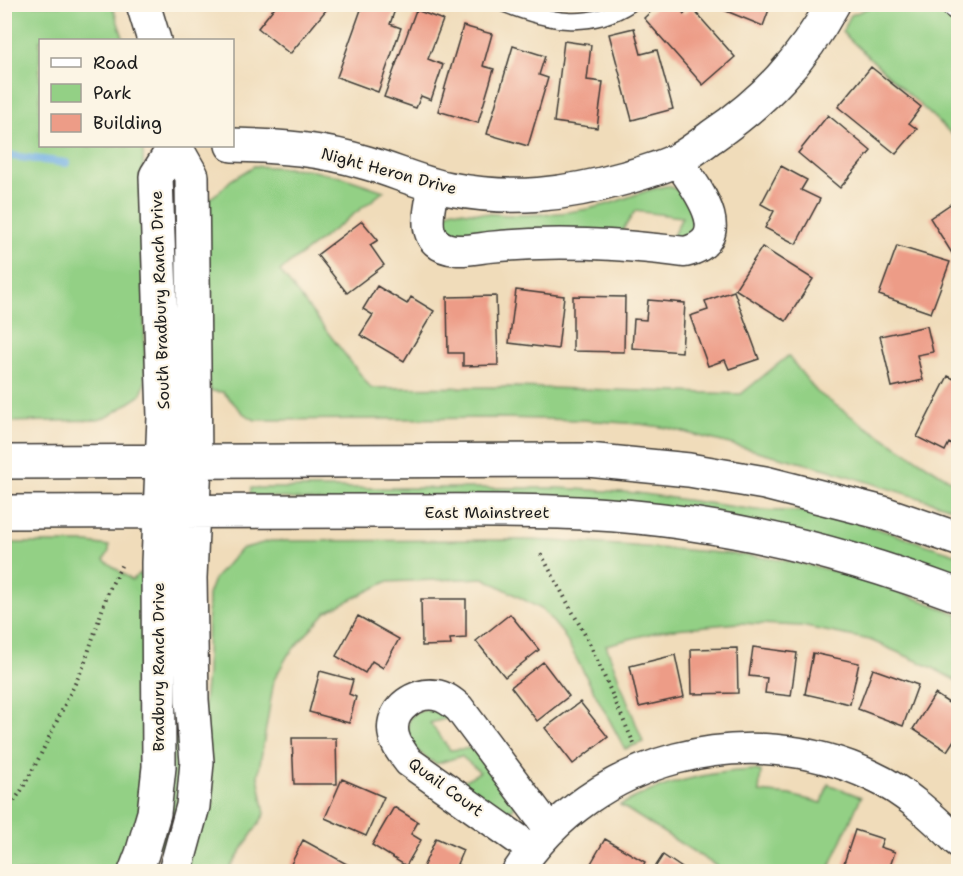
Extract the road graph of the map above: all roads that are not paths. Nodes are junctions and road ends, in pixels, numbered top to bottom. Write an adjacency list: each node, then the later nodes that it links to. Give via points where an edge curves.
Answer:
1 (144, 4): 5 (street)
2 (504, 4): 3 (lane, via 547,19 572,22 601,18)
3 (630, 4)
4 (833, 4): 9 (street, Night Heron Drive, via 806,49 759,101)
5 (154, 39)
6 (234, 145): 10 (street, Night Heron Drive, via 285,146 338,155)
7 (174, 147): 11 (street, South Bradbury Ranch Drive, via 156,176 164,401)
8 (176, 147): 12 (street, South Bradbury Ranch Drive, via 192,176)
9 (677, 160): 10 (street, Night Heron Drive, via 561,194 499,195); 10 (street, via 710,218 708,239 695,250 685,252 592,243 447,248 436,243 430,234 428,221)
10 (434, 185)
11 (162, 460): 12 (street); 13 (street); 14 (street, Bradbury Ranch Drive)
12 (195, 461): 15 (street, Bradbury Ranch Drive); 17 (street, via 544,459 647,465 727,475 794,489)
13 (4, 462)
14 (159, 511): 15 (street, East Mainstreet); 16 (street, East Mainstreet); 21 (street, Bradbury Ranch Drive, via 159,767 154,813)
15 (194, 511): 18 (street, East Mainstreet, via 532,511 653,519 808,546); 22 (street, Bradbury Ranch Drive, via 190,578 197,777)
16 (4, 512)
17 (958, 539)
18 (958, 595)
19 (958, 842): 20 (street, via 913,801 874,777 830,759 759,748 684,756 627,775 588,799)
20 (533, 851): 20 (street, Quail Court, via 459,708 437,695 427,694 407,702 399,710 393,729 409,762)
21 (135, 872)
22 (175, 872)

